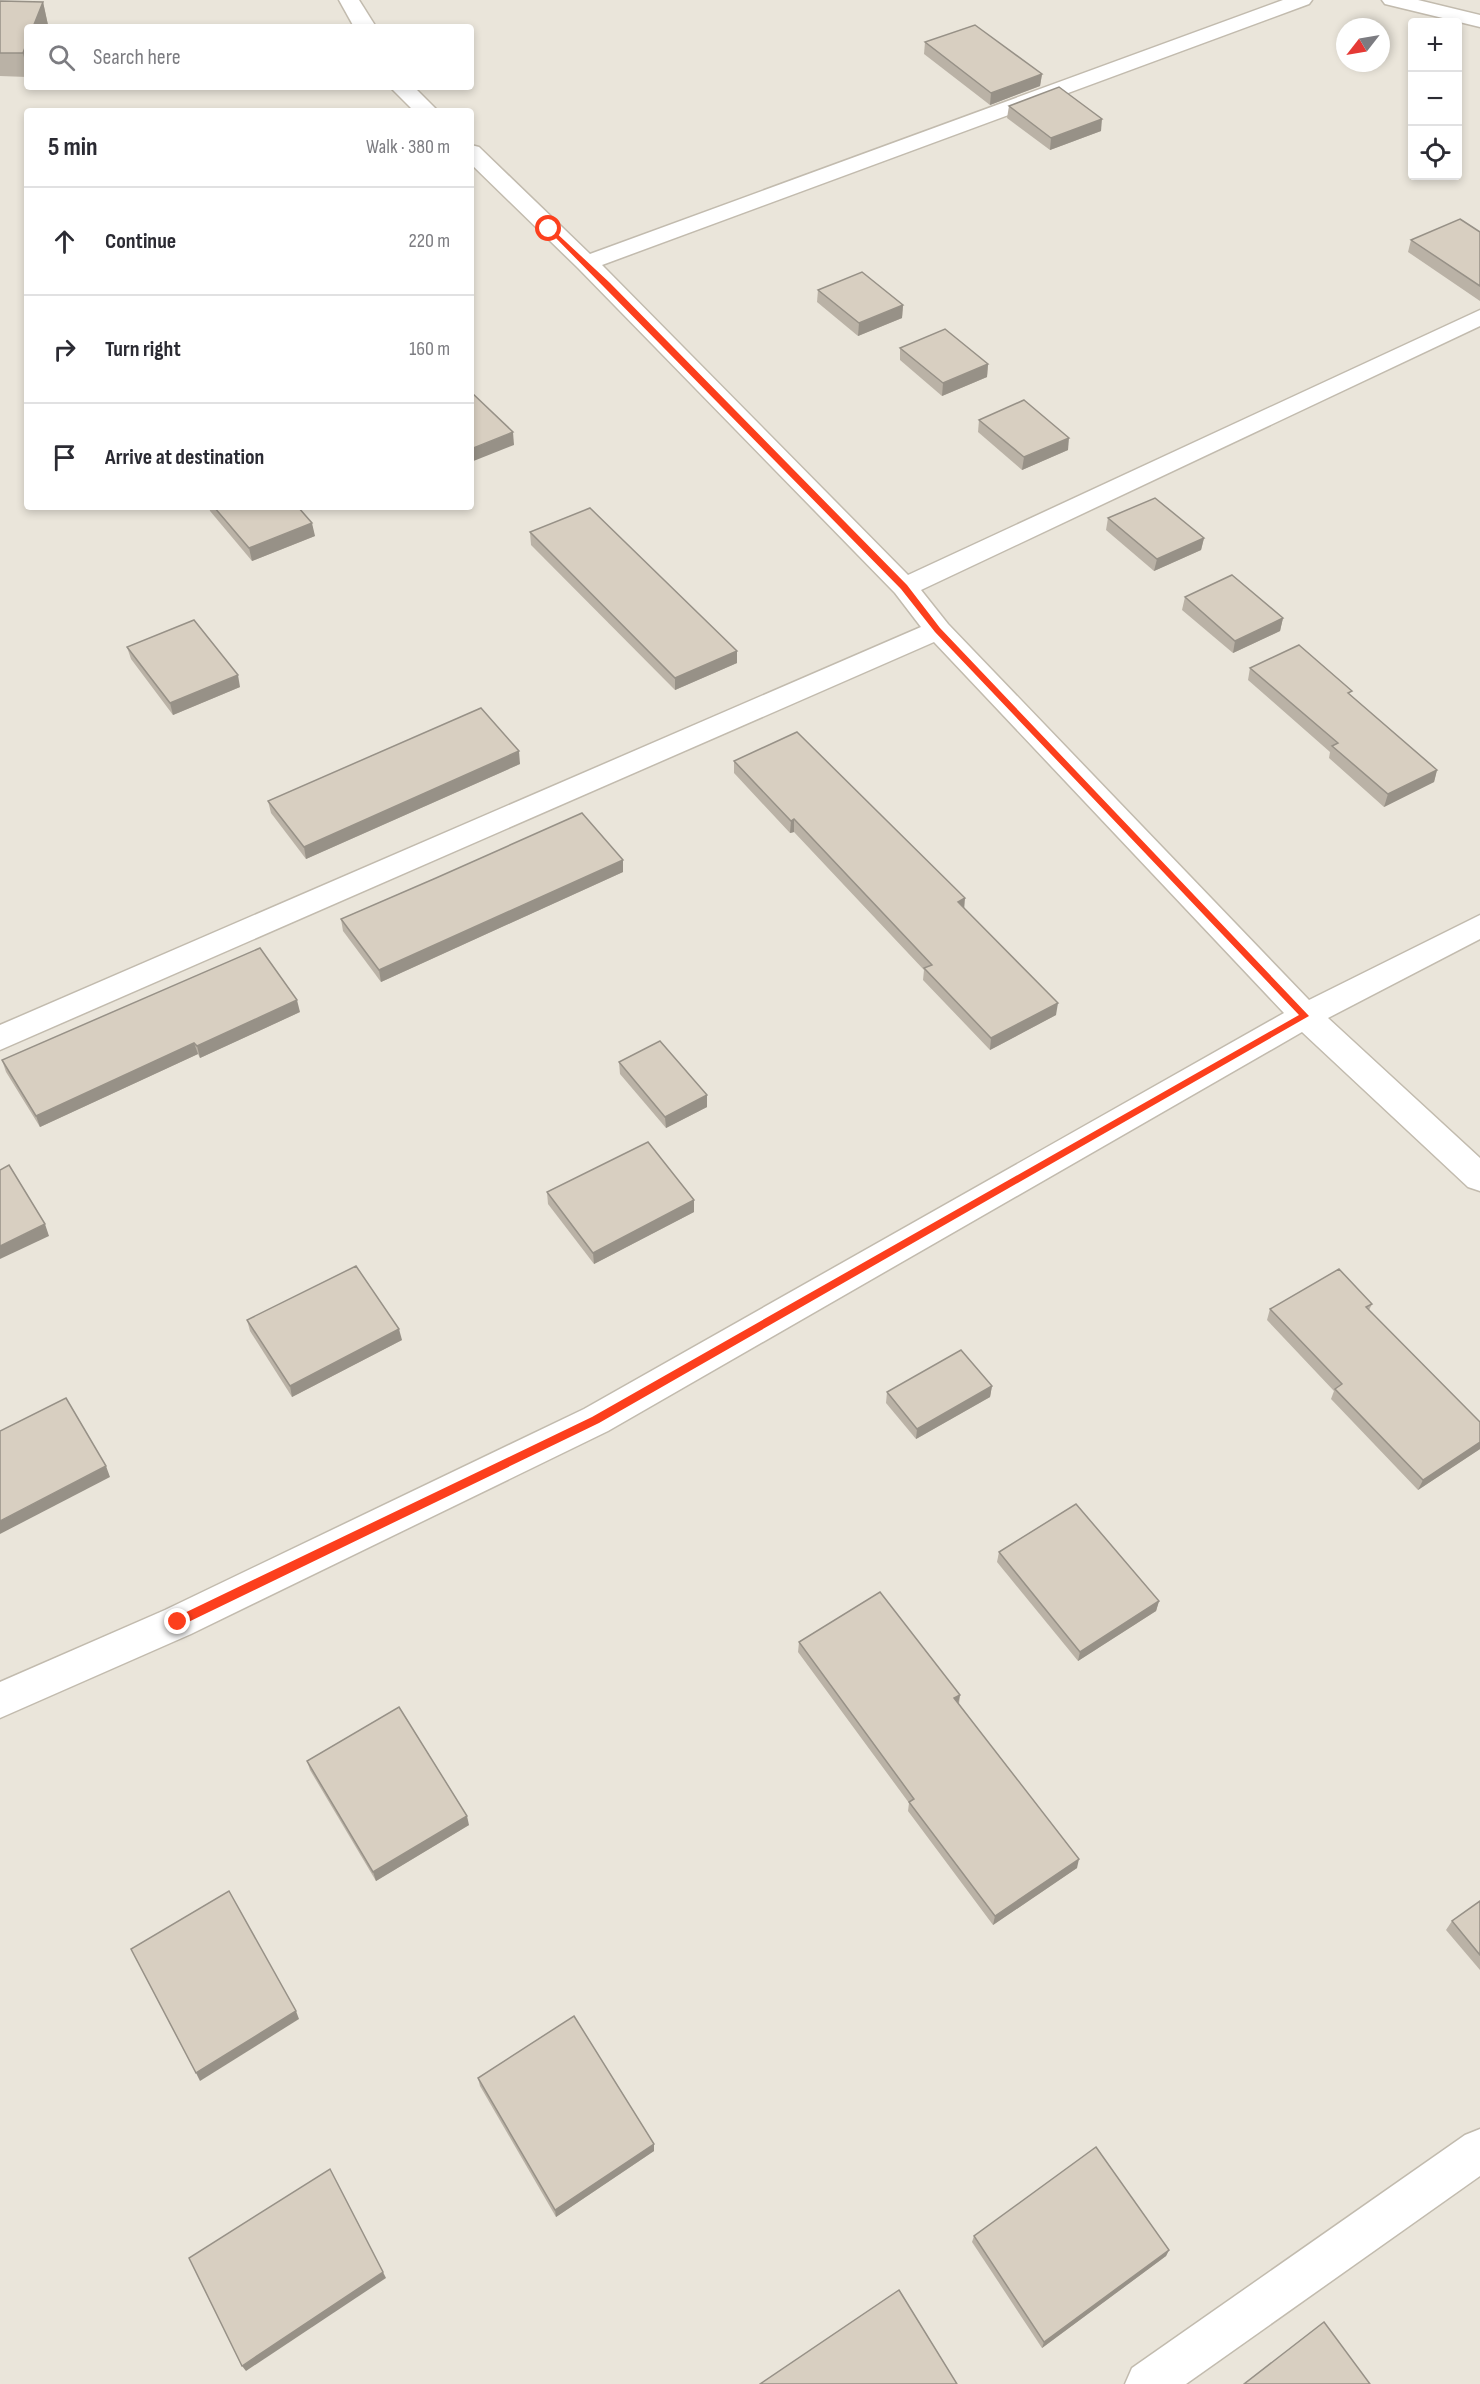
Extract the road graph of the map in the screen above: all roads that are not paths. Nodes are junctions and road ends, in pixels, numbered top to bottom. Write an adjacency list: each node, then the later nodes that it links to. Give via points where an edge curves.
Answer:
1 (349, 0): 5 (street)
2 (1302, 0): 9 (street)
3 (1398, 1): 4 (street)
4 (1480, 21)
5 (363, 24)
6 (404, 90): 7 (street)
7 (424, 108)
8 (474, 155): 9 (street)
9 (586, 263): 11 (street)
10 (1480, 317): 11 (street)
11 (904, 587): 12 (street)
12 (938, 630): 14 (street); 15 (street)
13 (1480, 926): 14 (street)
14 (1305, 1016): 16 (street); 17 (street, via 596,1420 178,1622)
15 (0, 1038)
16 (1480, 1178)
17 (0, 1700)
18 (1480, 2150): 19 (street)
19 (1148, 2384)

